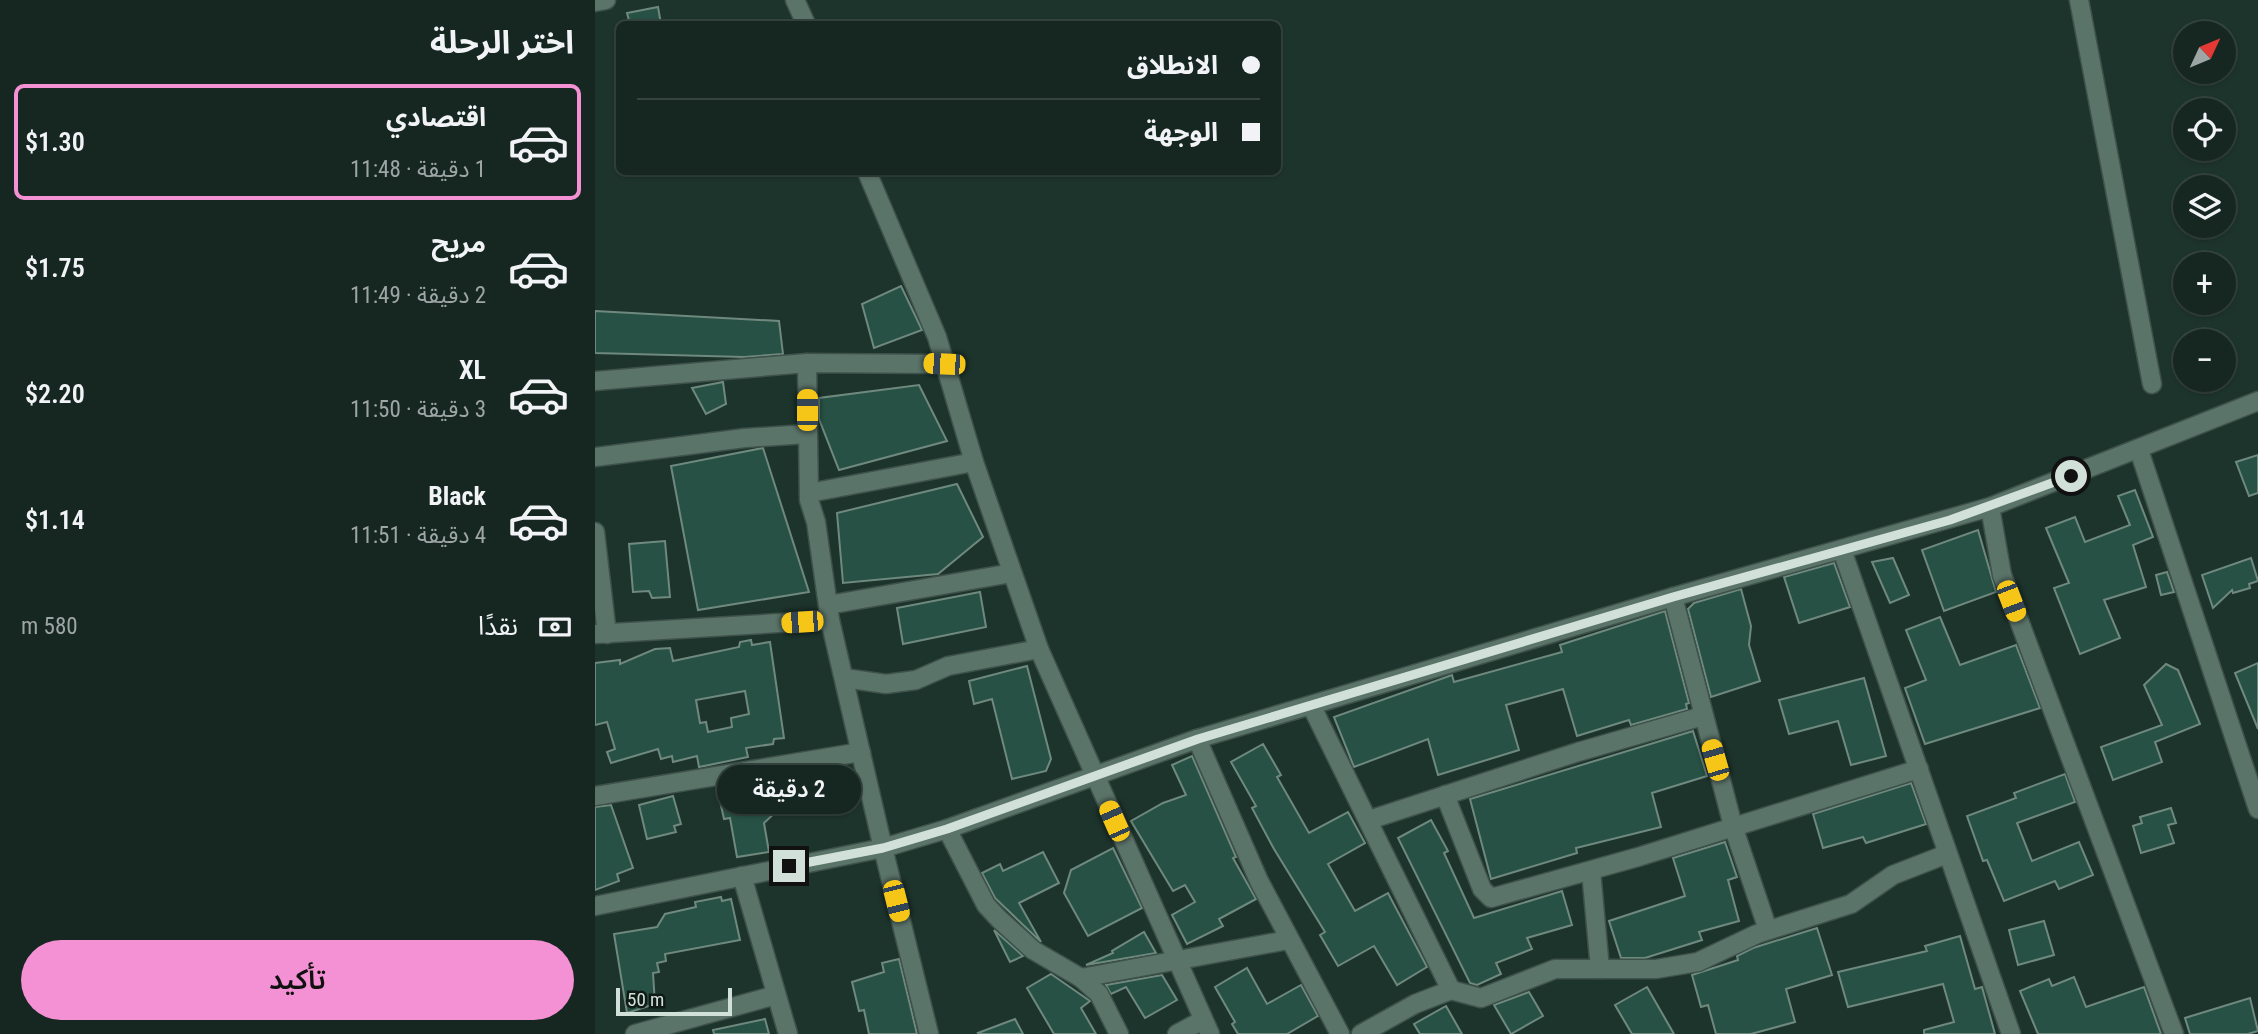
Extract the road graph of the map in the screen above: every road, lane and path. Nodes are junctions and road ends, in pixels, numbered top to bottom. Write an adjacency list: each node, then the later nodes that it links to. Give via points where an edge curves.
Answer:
1 (605, 0): 4 (street)
2 (795, 0): 5 (street)
3 (2079, 0): 10 (street)
4 (595, 2)
5 (805, 21)
6 (868, 175): 8 (street, via 937,337)
7 (807, 363): 8 (street); 9 (street); 12 (street)
8 (944, 364): 15 (street)
9 (595, 381)
10 (2152, 384)
11 (2258, 401): 13 (street)
12 (807, 434): 14 (street); 16 (street)
13 (2139, 450): 17 (street); 34 (street)
14 (595, 457)
15 (974, 462): 16 (street); 20 (street)
16 (809, 494): 22 (street)
17 (1990, 507): 19 (street); 59 (street, via 2002,575)
18 (595, 531): 23 (street)
19 (1842, 550): 21 (street); 30 (street)
20 (1012, 573): 22 (street); 24 (street)
21 (1673, 597): 26 (street); 27 (street)
22 (829, 612): 23 (street); 25 (street)
23 (601, 634)
24 (1039, 649): 25 (street, via 961,663 886,684); 31 (street)
25 (844, 678): 29 (street)
26 (1312, 707): 28 (street); 35 (street)
27 (1703, 716): 32 (street); 36 (street)
28 (1198, 739): 31 (street); 44 (street)
29 (861, 752): 33 (street); 38 (street)
30 (1919, 769): 36 (street); 39 (street)
31 (1093, 775): 37 (street); 45 (street)
32 (1445, 795): 35 (street); 40 (street, via 1488,897)
33 (595, 796)
34 (2258, 809)
35 (1369, 820): 48 (street)
36 (1733, 826): 40 (street); 43 (street)
37 (947, 829): 38 (street); 47 (street, via 986,905 1033,950)
38 (883, 848): 41 (street); 53 (street)
39 (1947, 854): 43 (street, via 1893,875 1851,904); 58 (street)
40 (1591, 871): 46 (street)
41 (742, 876): 42 (street); 49 (street)
42 (595, 906)
43 (1768, 930): 46 (street, via 1686,965)
44 (1288, 940): 45 (street); 56 (street)
45 (1175, 958): 47 (street); 50 (street)
46 (1600, 969): 48 (street, via 1546,971 1481,998)
47 (1081, 978): 54 (street, via 1104,1001)
48 (1451, 990): 57 (street)
49 (776, 995): 51 (street); 52 (street)
50 (1206, 1027): 55 (street)
51 (635, 1034)
52 (788, 1034)
53 (929, 1034)
54 (1119, 1034)
55 (1177, 1034)
56 (1340, 1034)
57 (1361, 1034)
58 (2011, 1034)
59 (2174, 1034)

